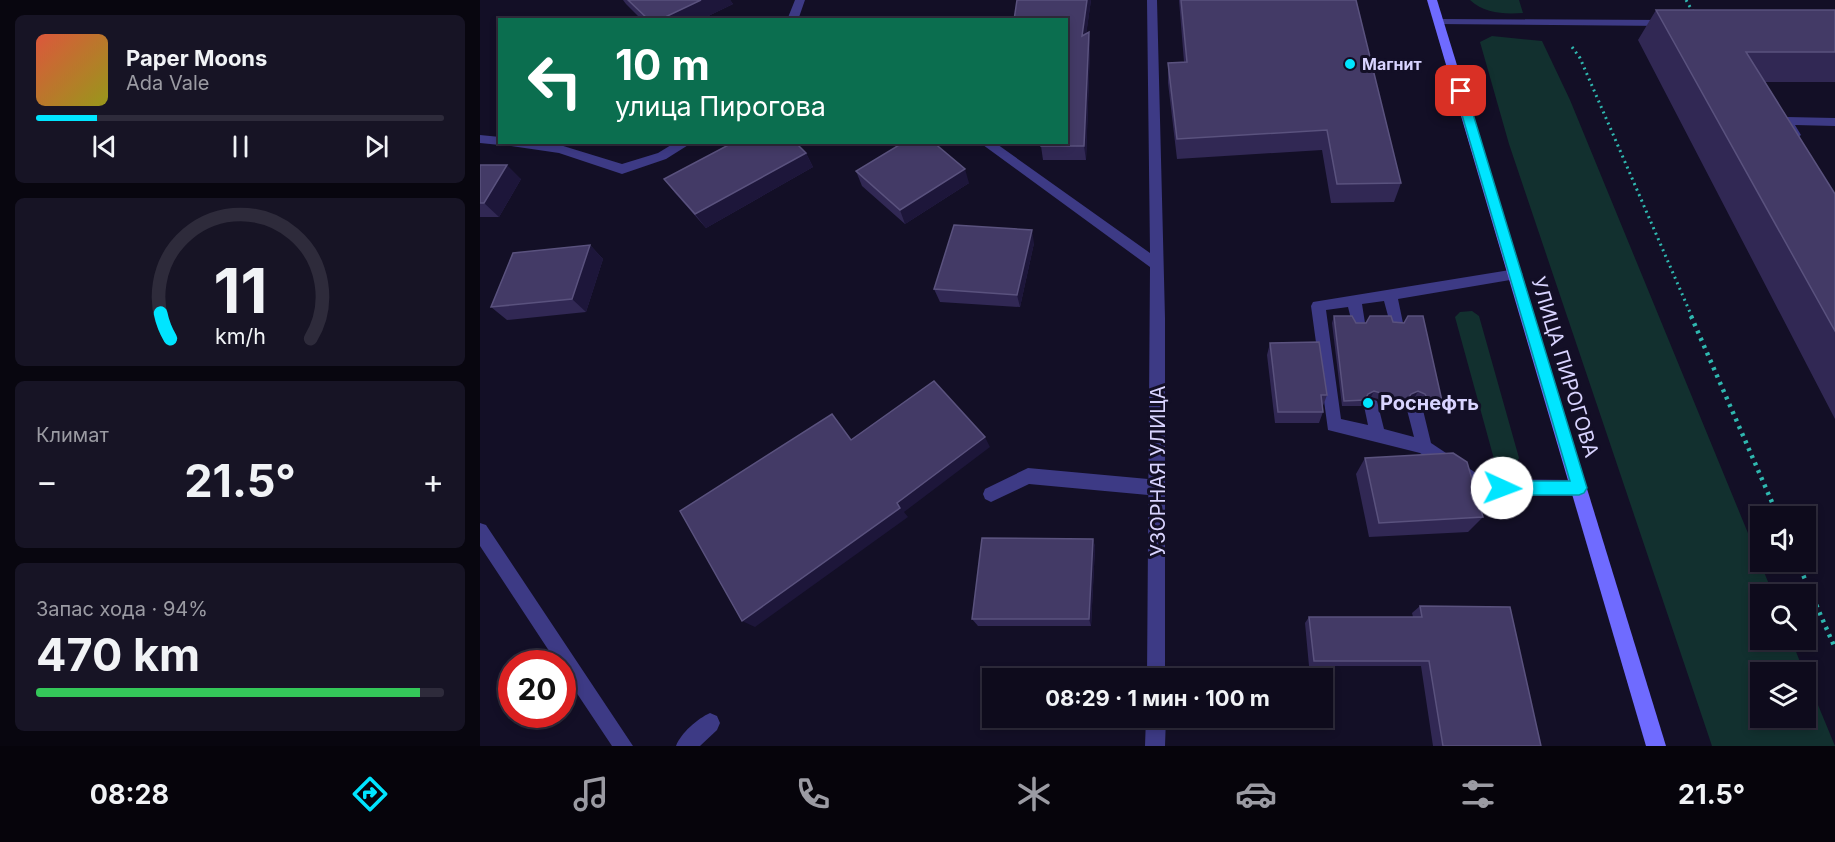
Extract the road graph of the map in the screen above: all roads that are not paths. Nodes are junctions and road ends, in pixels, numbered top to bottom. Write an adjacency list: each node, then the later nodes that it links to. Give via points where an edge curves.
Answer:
1 (800, 0): 4 (street)
2 (1152, 0): 14 (street, УЗОРНАЯ УЛИЦА)
3 (1432, 0): 5 (main road, УЛИЦА ПИРОГОВА)
4 (793, 18)
5 (1440, 22): 6 (street); 15 (main road, УЛИЦА ПИРОГОВА)
6 (1678, 23)
7 (1835, 122): 13 (street, via 1787,121)
8 (480, 139): 9 (street)
9 (498, 141)
10 (525, 144): 11 (street, via 561,149 622,169 662,156)
11 (683, 144)
12 (988, 144): 14 (street)
13 (1805, 150)
14 (1156, 264): 24 (street, УЗОРНАЯ УЛИЦА)
15 (1516, 274): 16 (street); 25 (main road, УЛИЦА ПИРОГОВА)
16 (1390, 294): 17 (street); 19 (street)
17 (1354, 300): 18 (street); 22 (street, via 1318,306 1334,425)
18 (1358, 323)
19 (1396, 323)
20 (1372, 406): 22 (street)
21 (1414, 406): 23 (street)
22 (1377, 434): 23 (street)
23 (1424, 447): 25 (street, via 1483,487)
24 (1159, 488): 26 (street, via 1028,476); 28 (street, УЗОРНАЯ УЛИЦА)
25 (1579, 488): 34 (main road, УЛИЦА ПИРОГОВА)
26 (991, 494)
27 (480, 531): 31 (street)
28 (1156, 668)
29 (710, 723): 32 (street)
30 (1156, 728): 33 (street)
31 (623, 746)
32 (686, 746)
33 (1155, 746)
34 (1656, 746)

